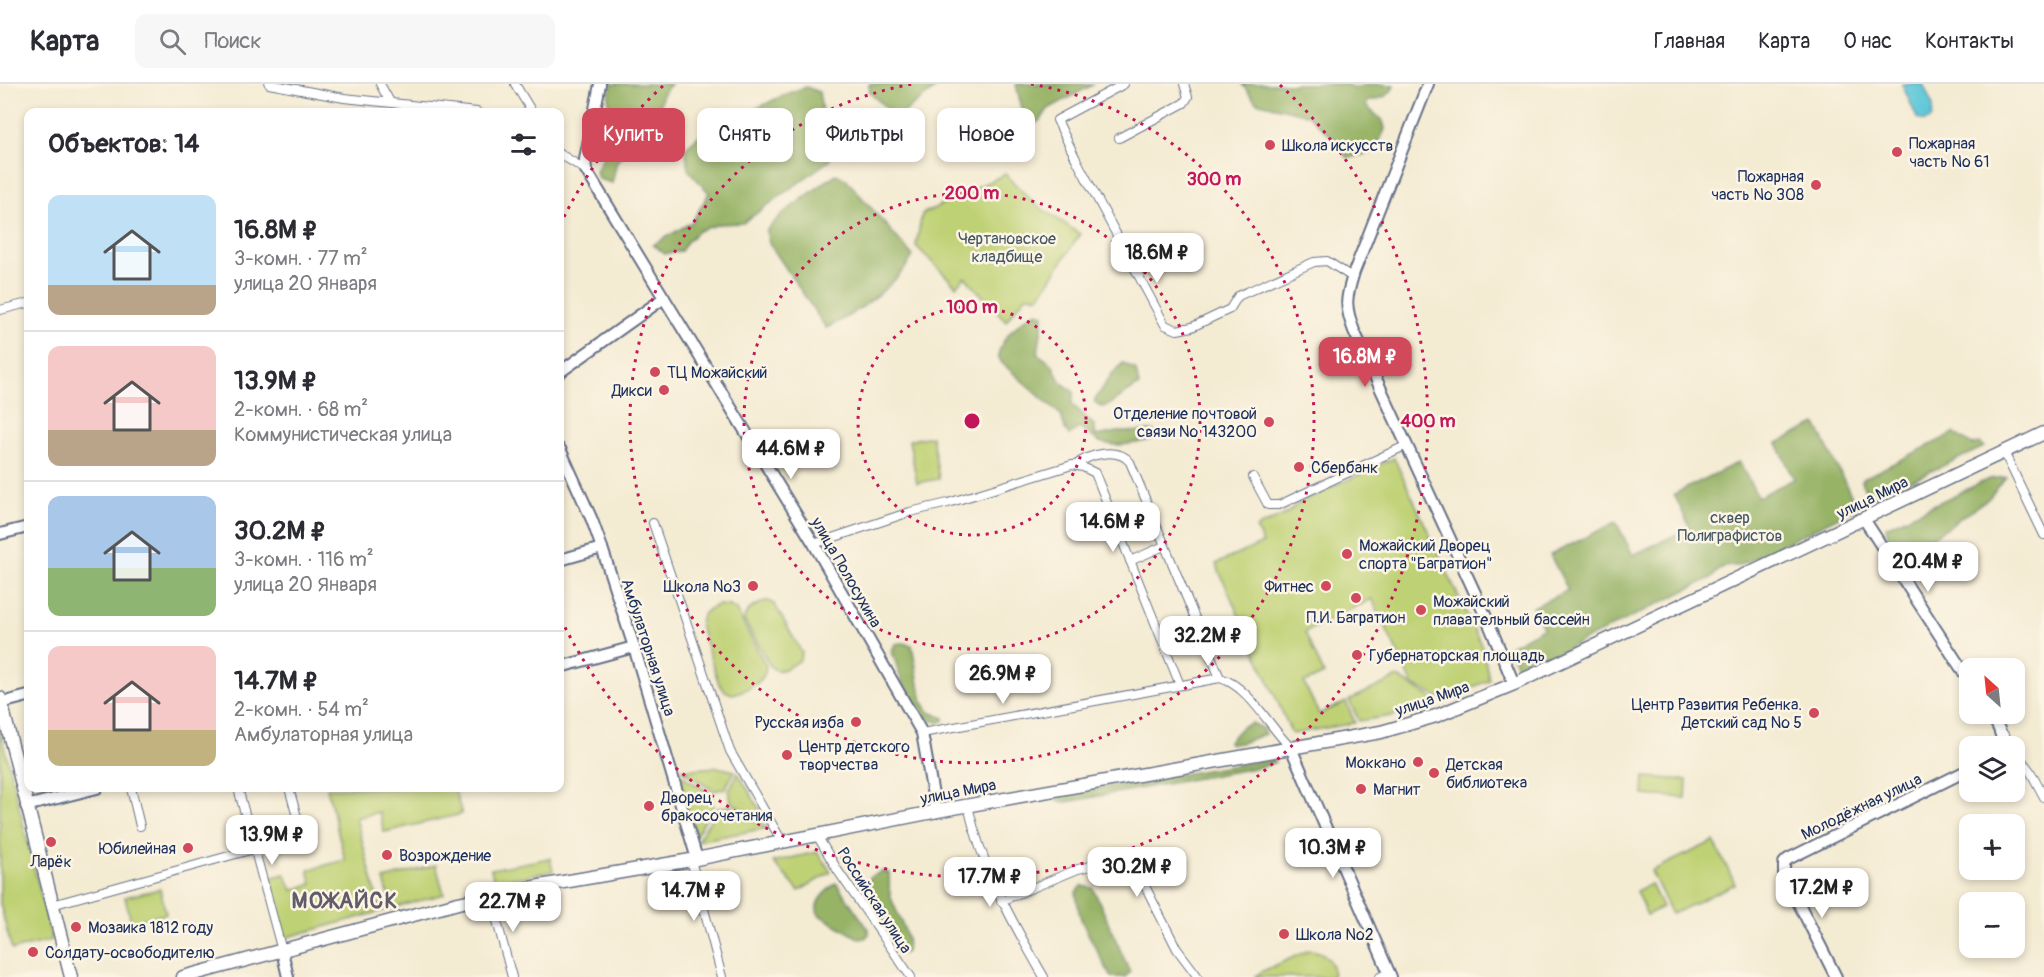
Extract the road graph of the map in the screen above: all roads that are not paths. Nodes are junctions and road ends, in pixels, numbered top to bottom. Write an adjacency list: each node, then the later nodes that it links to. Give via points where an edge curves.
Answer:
1 (270, 84): 8 (street)
2 (380, 84): 8 (street)
3 (515, 84): 10 (street)
4 (600, 84): 13 (street)
5 (1124, 84): 14 (street, via 1057,120 1165,325 1177,330 1192,327 1230,309 1238,296 1314,261 1327,261)
6 (1184, 84): 11 (street, via 1188,97 1184,104)
7 (1428, 84): 14 (street)
8 (390, 102): 9 (street)
9 (442, 108)
10 (530, 108)
11 (1119, 138)
12 (564, 156): 13 (street, улица Полосухина)
13 (586, 170): 15 (street, улица Полосухина)
14 (1352, 277): 20 (street, via 1347,296 1349,317)
15 (664, 298): 18 (street); 30 (street, улица Полосухина)
16 (24, 304): 17 (street)
17 (0, 310)
18 (564, 369)
19 (2044, 433): 21 (main road, улица Мира)
20 (1407, 445): 24 (street, via 1279,505 1268,505); 39 (street)
21 (2004, 452): 25 (main road, улица Мира); 29 (street)
22 (564, 458): 32 (street, Амбулаторная улица)
23 (1076, 465): 30 (street); 31 (street, via 1097,455 1125,456); 34 (street, via 1095,472)
24 (1253, 477)
25 (1864, 519): 36 (street); 39 (main road, улица Мира)
26 (653, 523): 61 (street, via 730,752)
27 (24, 528): 28 (street)
28 (0, 534)
29 (2044, 535)
30 (814, 544): 45 (street, улица Полосухина)
31 (1164, 546): 34 (street); 38 (street)
32 (602, 548): 33 (street); 35 (street, Амбулаторная улица)
33 (564, 559)
34 (1130, 561): 40 (street)
35 (634, 647): 37 (street); 64 (street, Амбулаторная улица)
36 (1959, 665)
37 (564, 666)
38 (1220, 678): 40 (street); 48 (street, via 1250,699)
39 (1514, 684): 48 (main road, улица Мира, via 1400,727)
40 (1180, 685): 45 (street)
41 (24, 697): 42 (street)
42 (1, 706): 56 (main road)
43 (1996, 724): 44 (street)
44 (1999, 728): 46 (street); 47 (street)
45 (922, 733): 58 (street, улица Полосухина)
46 (2001, 736)
47 (2005, 736)
48 (1291, 748): 57 (main road, улица Мира); 69 (street)
49 (2025, 764): 55 (street)
50 (1959, 774): 78 (street, Молодёжная улица, via 1784,863 1784,874)
51 (81, 792): 56 (street)
52 (132, 792): 59 (street)
53 (239, 792): 63 (street)
54 (290, 792): 62 (street)
55 (2044, 797)
56 (26, 806): 67 (main road)
57 (968, 806): 58 (main road, улица Мира); 66 (street, via 980,851)
58 (936, 812): 60 (main road, улица Мира)
59 (140, 826)
60 (818, 837): 61 (main road, улица Мира); 75 (street, Российская улица)
61 (783, 843): 64 (main road, улица Мира)
62 (305, 846)
63 (254, 849): 67 (street); 68 (street)
64 (694, 860): 65 (main road, улица Мира); 74 (street, Амбулаторная улица)
65 (490, 895): 68 (main road, улица Мира); 73 (street)
66 (1001, 901): 76 (street); 77 (street, via 1078,869 1103,862 1113,865 1128,871 1145,886 1177,949)
67 (52, 904): 70 (main road)
68 (282, 951): 71 (main road, улица Мира); 72 (street)
69 (1387, 976)
70 (71, 977)
71 (183, 977)
72 (288, 977)
73 (512, 977)
74 (722, 977)
75 (911, 977)
76 (1044, 977)
77 (1198, 977)
78 (1836, 977)

